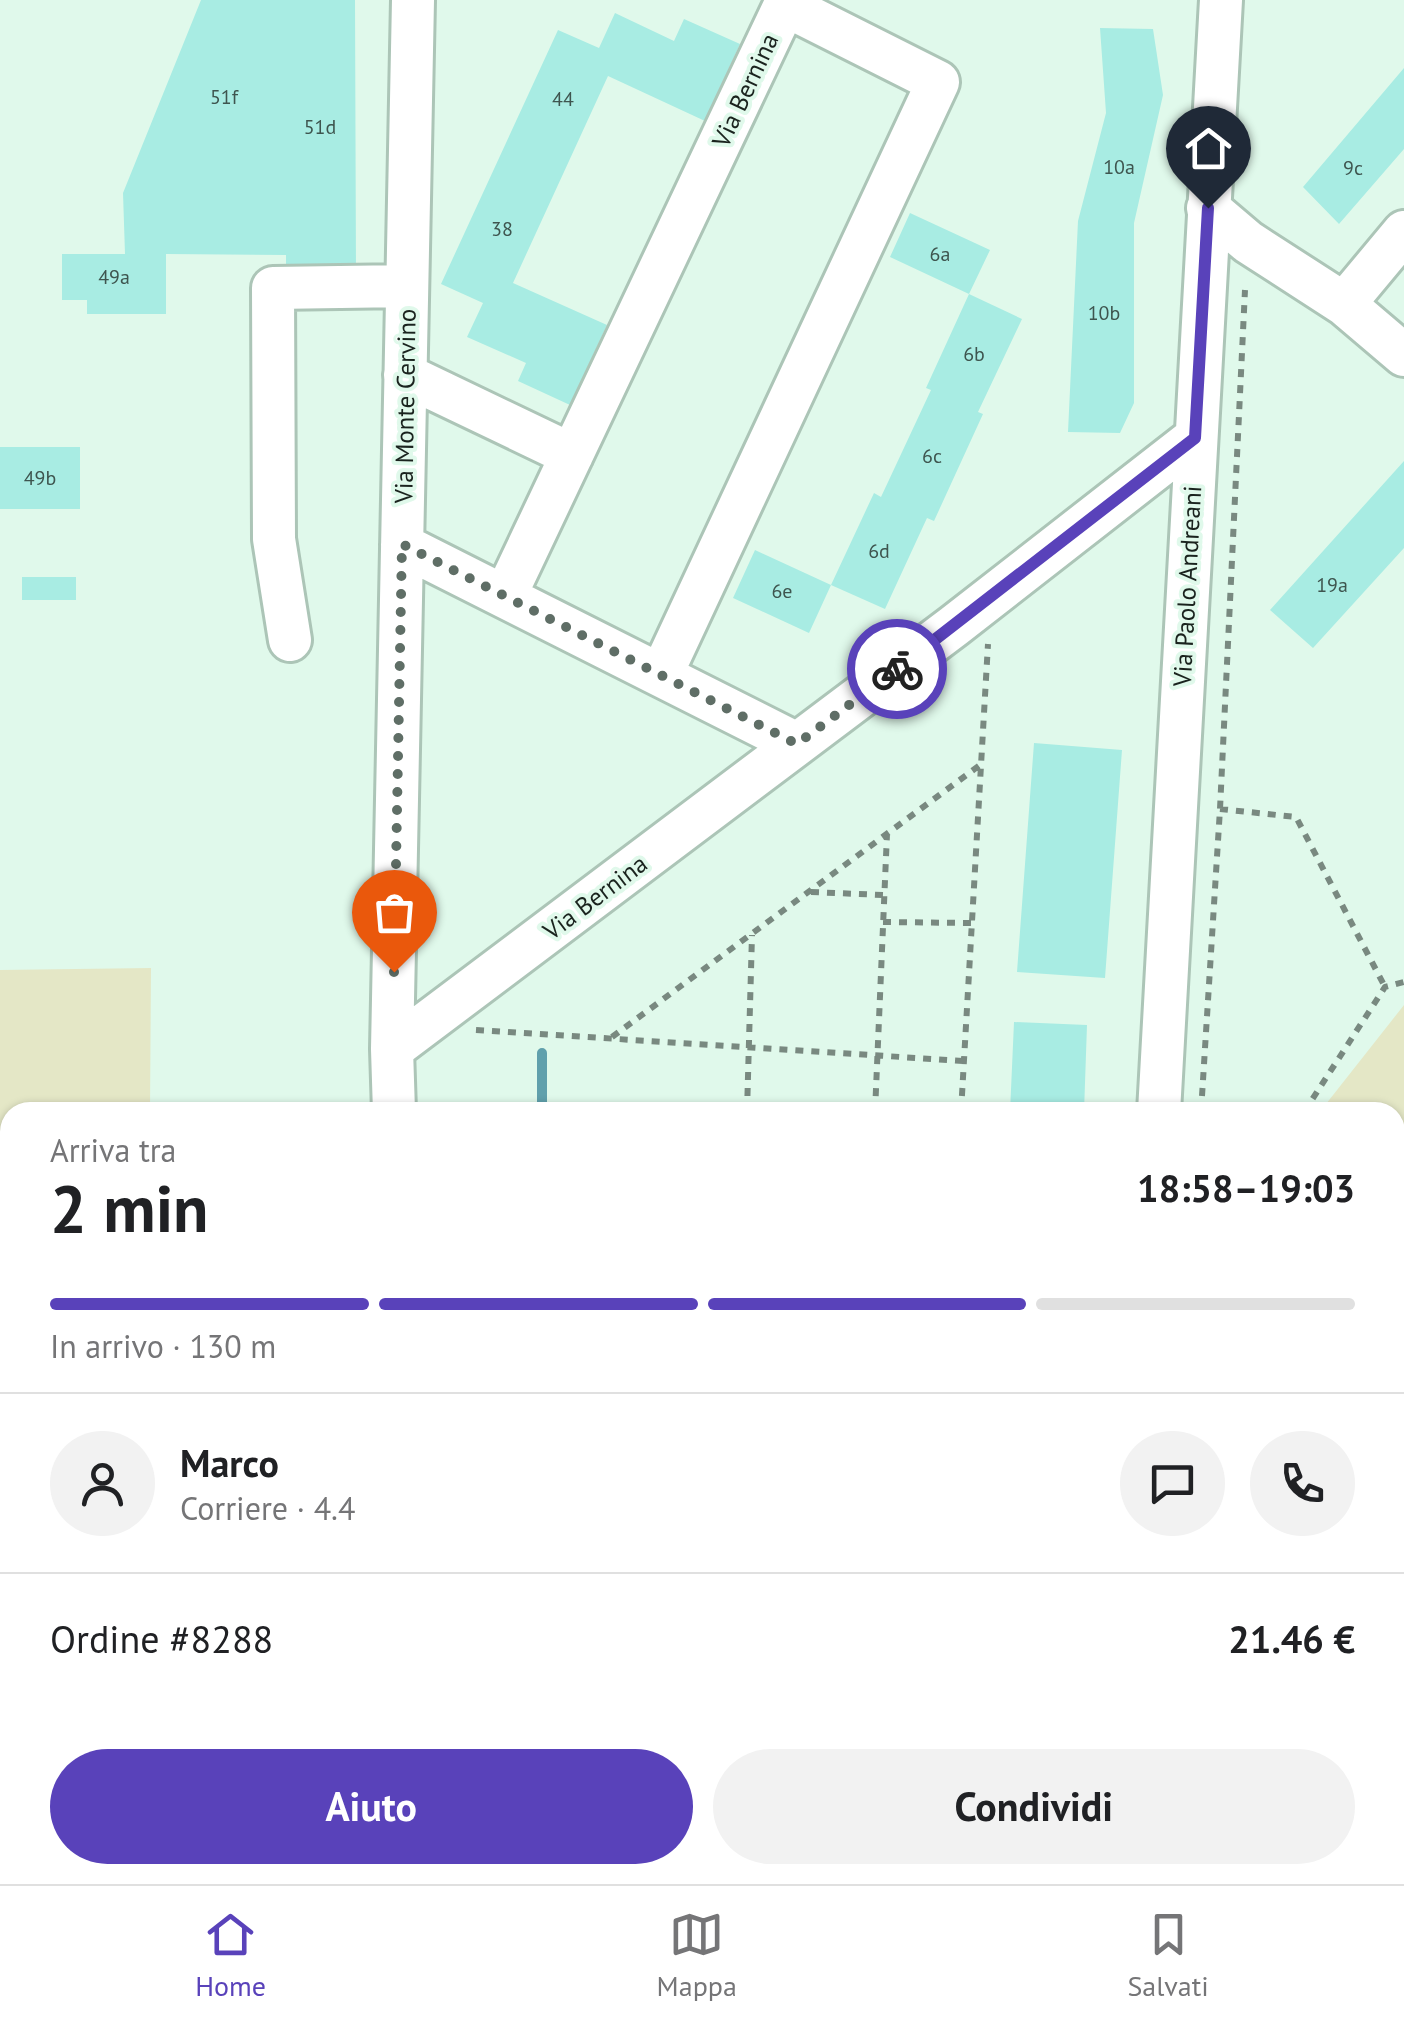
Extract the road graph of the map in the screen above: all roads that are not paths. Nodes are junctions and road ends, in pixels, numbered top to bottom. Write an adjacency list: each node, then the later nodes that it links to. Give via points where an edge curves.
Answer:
1 (413, 0): 5 (street, Via Monte Cervino)
2 (1221, 0): 3 (street, Via Paolo Andreani)
3 (1208, 208): 6 (street); 9 (street, Via Paolo Andreani)
4 (1404, 232): 6 (street)
5 (407, 286): 8 (street, Via Monte Cervino); 13 (street, via 273,288 274,539)
6 (1344, 304): 7 (street)
7 (1404, 355)
8 (405, 375): 10 (street); 11 (street, Via Monte Cervino)
9 (1195, 438): 15 (street, Via Bernina); 18 (street, Via Paolo Andreani)
10 (572, 455): 12 (street, Via Bernina); 14 (street, Via Bernina, via 785,5 938,82)
11 (402, 544): 12 (street); 16 (street, Via Monte Cervino)
12 (505, 596): 14 (street)
13 (290, 640)
14 (661, 675): 15 (street)
15 (797, 744): 16 (street, Via Bernina)
16 (392, 1050): 17 (street, Via Monte Cervino)
17 (394, 1102)
18 (1160, 1102)

